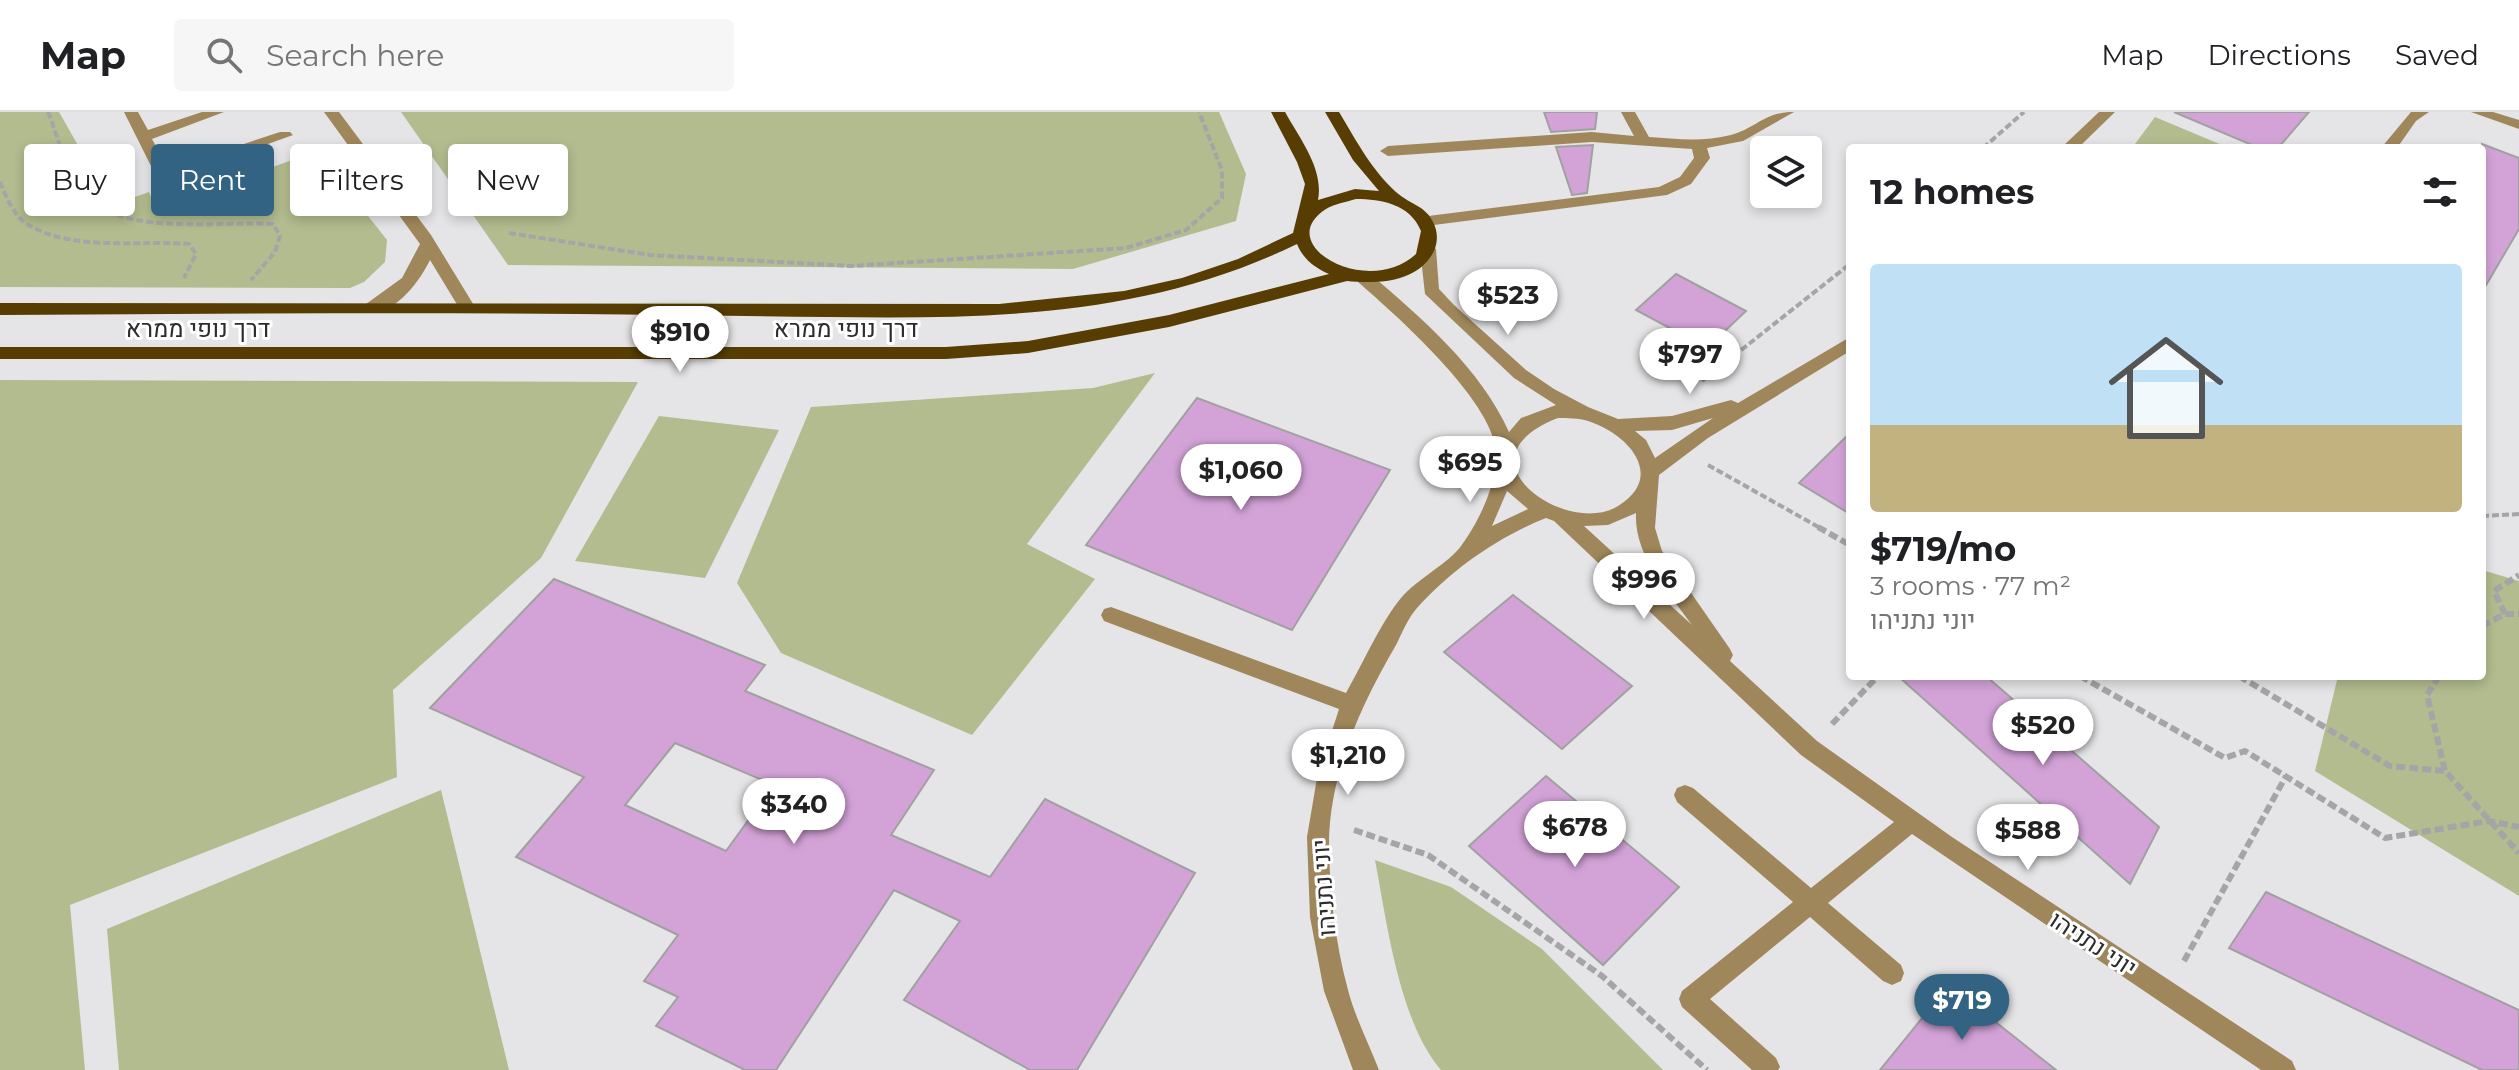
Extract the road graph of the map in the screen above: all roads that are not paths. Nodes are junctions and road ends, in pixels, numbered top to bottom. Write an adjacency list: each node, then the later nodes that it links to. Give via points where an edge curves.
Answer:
1 (131, 112): 13 (street)
2 (217, 112): 13 (street)
3 (331, 112): 23 (street)
4 (1278, 112): 20 (main road, via 1313,184)
5 (1332, 112): 19 (main road, via 1358,157)
6 (1628, 112): 14 (street)
7 (1787, 112): 17 (street, via 1738,138)
8 (2108, 112): 15 (street)
9 (2422, 112): 16 (street)
10 (2478, 112): 11 (street)
11 (2519, 125)
12 (285, 135): 13 (street, via 164,176)
13 (143, 137)
14 (1643, 139): 17 (street); 18 (street, via 1592,137)
15 (2073, 144)
16 (2392, 144)
17 (1698, 145): 21 (street, via 1702,158 1695,172 1683,185 1661,192)
18 (1388, 151)
19 (1395, 199): 20 (main road, via 1376,194 1335,197); 21 (main road)
20 (1307, 215): 22 (main road)
21 (1426, 221): 24 (main road)
22 (1300, 236): 25 (main road, via 1314,260); 26 (main road, דרך נופי ממרא, via 1221,273 1104,299 1023,308 950,313)
23 (428, 244): 26 (street); 27 (street, via 408,286)
24 (1428, 249): 25 (main road, via 1405,271); 32 (street, via 1431,290 1448,309 1520,374 1548,394)
25 (1356, 277): 30 (main road, דרך נופי ממרא, via 1169,321 1028,347 946,353); 34 (street, via 1439,351 1487,407)
26 (467, 307): 27 (main road, דרך נופי ממרא)
27 (372, 308): 28 (main road, דרך נופי ממרא)
28 (0, 309)
29 (1846, 345): 31 (street)
30 (0, 353)
31 (1766, 395): 33 (street, via 1672,423); 35 (street)
32 (1594, 414): 33 (street); 34 (street, via 1537,416 1522,425)
33 (1618, 425): 35 (street, via 1642,445)
34 (1505, 459): 37 (street, via 1514,485 1528,500); 38 (street, via 1490,512)
35 (1651, 471): 36 (street)
36 (1646, 492): 37 (street, via 1636,504 1612,516 1582,519); 40 (street, יוני נתניהו, via 1645,528 1653,553)
37 (1554, 513): 38 (street, via 1511,524); 40 (street, יוני נתניהו, via 1612,560)
38 (1467, 553): 41 (street, יוני נתניהו, via 1408,604)
39 (1111, 615): 41 (street)
40 (1753, 698): 43 (street, יוני נתניהו, via 1809,748)
41 (1351, 704): 47 (street, יוני נתניהו, via 1328,778 1318,837 1322,917 1336,991)
42 (1685, 795): 44 (street)
43 (1912, 821): 44 (street); 48 (street, יוני נתניהו)
44 (1810, 903): 45 (street); 46 (street, via 1691,999)
45 (1892, 973)
46 (1767, 1067)
47 (1366, 1070)
48 (2283, 1070)

